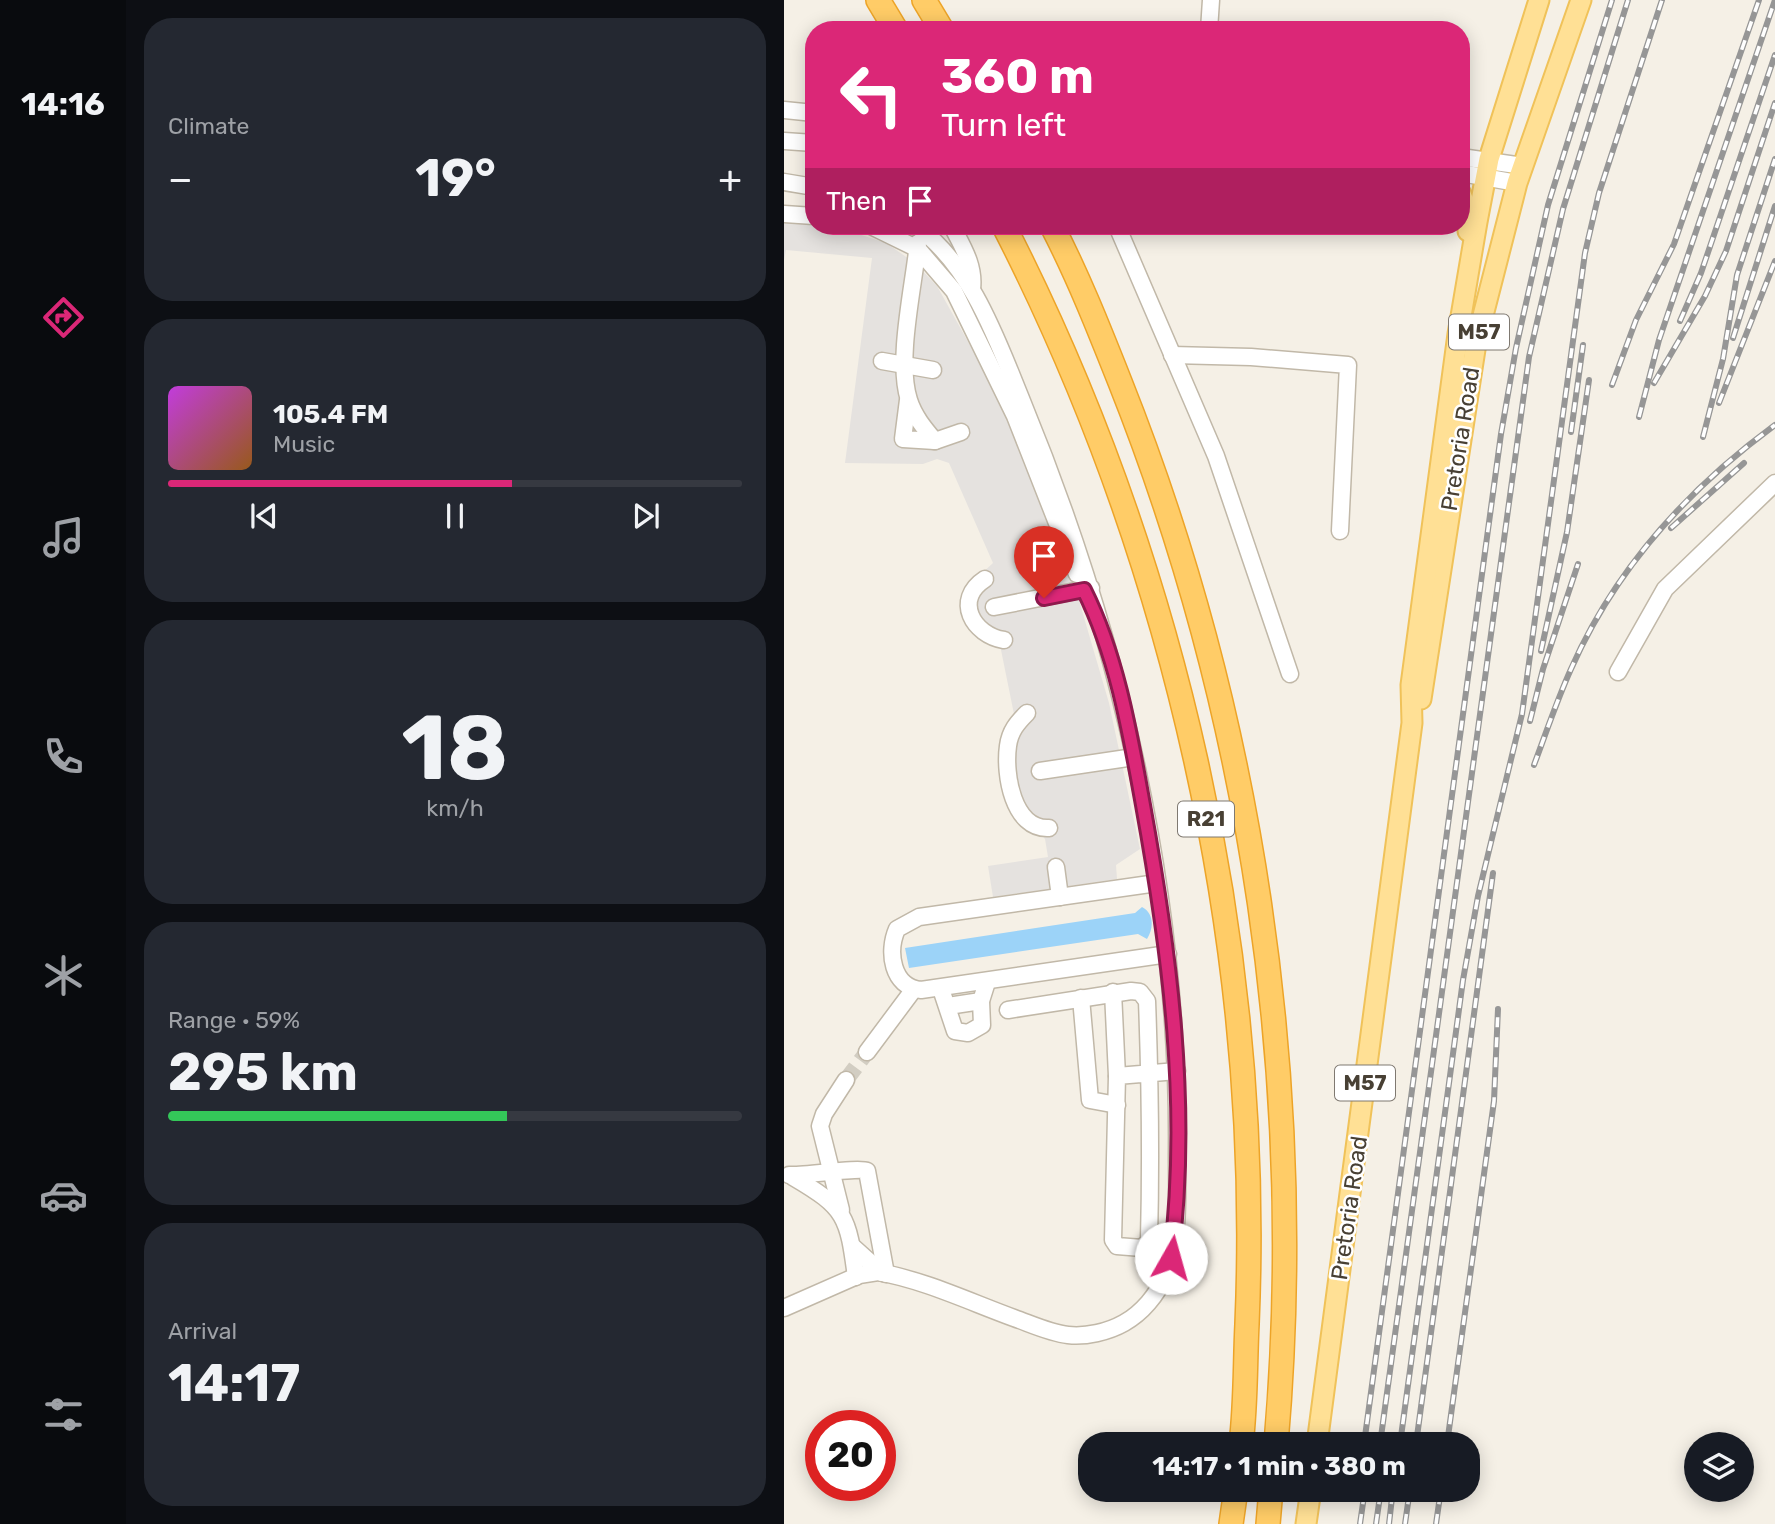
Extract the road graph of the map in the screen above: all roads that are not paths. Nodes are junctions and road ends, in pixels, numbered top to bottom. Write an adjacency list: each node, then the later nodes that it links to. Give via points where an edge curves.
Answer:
1 (878, 0): 6 (highway)
2 (925, 0): 7 (highway)
3 (1211, 0): 8 (lane)
4 (1539, 0): 14 (main road, Pretoria Road / M57)
5 (1581, 0): 16 (main road, Pretoria Road / M57)
6 (891, 21)
7 (937, 21)
8 (1210, 21)
9 (784, 110): 10 (lane)
10 (805, 112)
11 (784, 141): 12 (lane)
12 (805, 142)
13 (1470, 160): 14 (lane)
14 (1487, 167): 15 (lane); 16 (lane); 30 (main road, Pretoria Road / M57)
15 (1470, 171)
16 (1520, 175): 48 (main road, Pretoria Road / M57, via 1474,354 1424,688)
17 (784, 183): 18 (lane)
18 (805, 186)
19 (784, 214): 20 (lane)
20 (805, 215)
21 (889, 235): 29 (lane)
22 (918, 235): 29 (lane)
23 (927, 235): 31 (lane)
24 (957, 235): 31 (lane, via 974,277)
25 (1008, 235): 77 (highway, R21, via 1086,404 1140,557 1187,726 1214,858 1242,1066 1248,1185)
26 (1056, 235): 78 (highway, R21, via 1149,454 1189,578 1247,823 1265,942 1279,1090 1284,1227)
27 (1121, 235): 32 (lane)
28 (1468, 235): 30 (main road)
29 (918, 249): 34 (lane); 42 (lane, via 954,290 996,373)
30 (1468, 271): 48 (main road, Pretoria Road / M57, via 1411,685)
31 (972, 292): 42 (lane, via 1031,423)
32 (1172, 355): 40 (lane, via 1348,365); 46 (lane, via 1216,456)
33 (882, 361): 34 (lane)
34 (904, 363): 35 (lane); 36 (lane)
35 (933, 370)
36 (908, 398): 38 (lane, via 918,421); 38 (lane, via 903,439)
37 (961, 432): 38 (lane)
38 (935, 440)
39 (1775, 483): 45 (lane, via 1665,589)
40 (1340, 531)
41 (985, 579): 44 (lane, via 972,591 969,614 984,633)
42 (1087, 589): 43 (lane); 49 (lane)
43 (994, 607)
44 (1004, 640)
45 (1618, 672)
46 (1290, 674)
47 (1027, 713): 51 (lane, via 1014,726 1008,745 1012,788 1025,819 1037,828)
48 (1412, 723): 79 (main road, Pretoria Road / M57)
49 (1134, 757): 50 (lane); 53 (lane)
50 (1040, 771)
51 (1049, 828)
52 (1056, 867): 54 (lane)
53 (1157, 883): 54 (lane); 55 (lane)
54 (1060, 897): 57 (lane, via 919,917 901,925 892,943 892,960 899,978)
55 (1168, 954): 56 (lane); 65 (lane)
56 (987, 982): 58 (lane); 61 (lane)
57 (914, 989): 58 (lane); 64 (lane)
58 (941, 989): 62 (lane)
59 (1113, 992): 60 (lane); 66 (lane, via 1140,992 1147,1000); 67 (lane)
60 (1081, 998): 63 (lane); 69 (lane, via 1090,1100)
61 (981, 1000): 62 (lane); 62 (lane, via 982,1024 968,1033 954,1031)
62 (948, 1006)
63 (1008, 1010)
64 (867, 1052)
65 (1177, 1071): 66 (lane); 74 (lane, via 1177,1210 1171,1258 1157,1293 1131,1318 1101,1332 1069,1335)
66 (1150, 1073): 67 (lane); 69 (lane, via 1149,1241 1142,1248 1117,1246 1113,1240)
67 (1117, 1076): 69 (lane)
68 (846, 1080): 71 (lane, via 820,1126)
69 (1117, 1105)
70 (786, 1173): 71 (lane); 72 (lane)
71 (831, 1173): 72 (lane); 74 (lane, via 857,1168 867,1171)
72 (841, 1210): 73 (lane)
73 (852, 1246): 74 (lane); 75 (lane)
74 (884, 1273): 75 (lane)
75 (856, 1276): 76 (lane)
76 (784, 1308)
77 (1242, 1432)
78 (1276, 1432)
79 (1319, 1432)
80 (1234, 1502): 83 (highway)
81 (1270, 1502): 84 (highway)
82 (1309, 1502): 85 (main road)
83 (1231, 1524)
84 (1268, 1524)
85 (1306, 1524)

